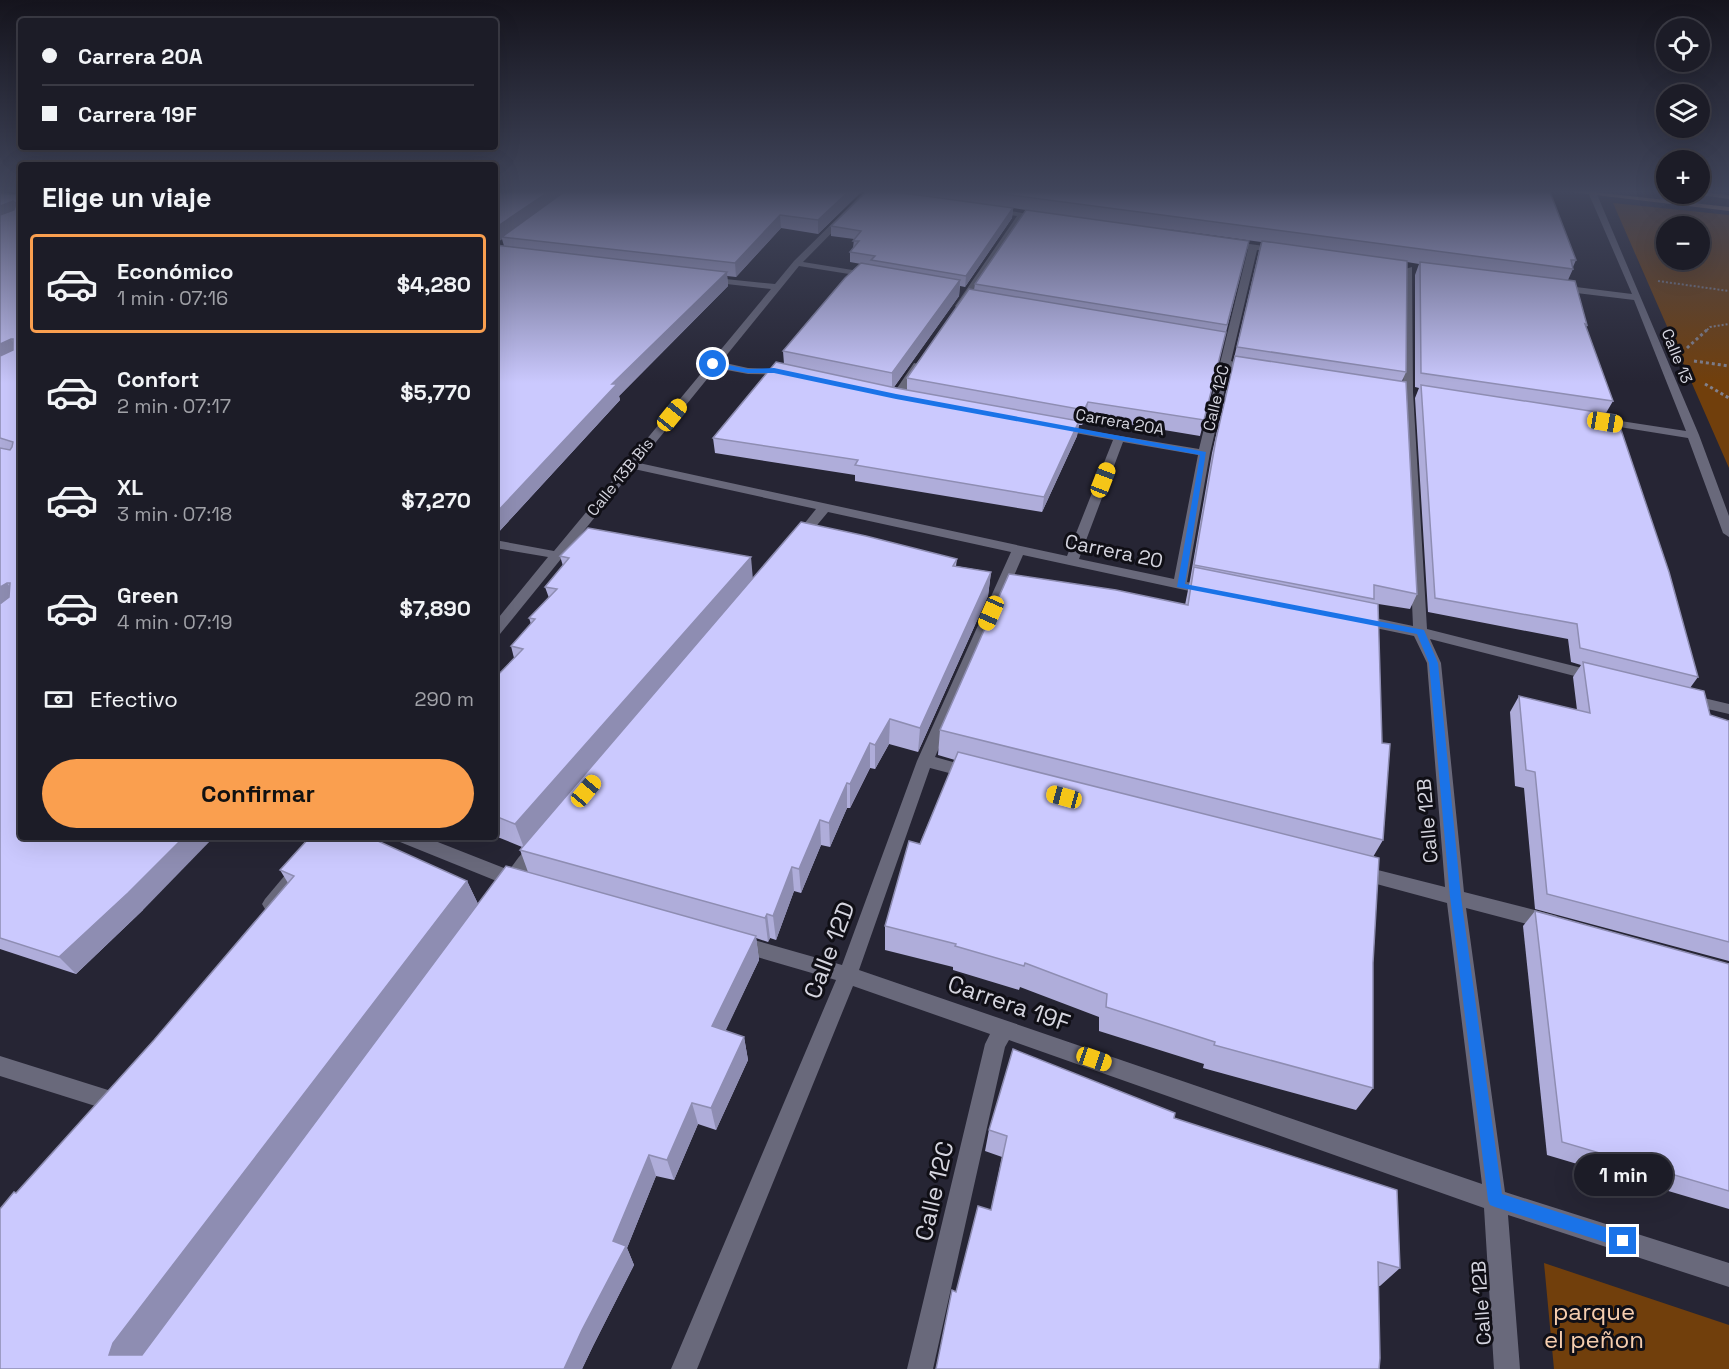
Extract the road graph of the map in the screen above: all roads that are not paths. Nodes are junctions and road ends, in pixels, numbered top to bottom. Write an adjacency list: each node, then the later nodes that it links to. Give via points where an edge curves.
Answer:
1 (805, 256): 5 (street, Calle 13B Bis)
2 (996, 256): 12 (street)
3 (1251, 256): 16 (street, Calle 12C, via 1225,342)
4 (1620, 256): 13 (street, Calle 13)
5 (797, 263): 8 (street); 9 (street, Calle 13B Bis)
6 (1409, 269): 38 (street, Calle 12B, via 1408,392)
7 (695, 277): 9 (street)
8 (883, 278)
9 (778, 287): 17 (street, Calle 13B Bis)
10 (1547, 287): 13 (street)
11 (953, 289): 12 (street)
12 (971, 296): 14 (street)
13 (1638, 298): 23 (street, Calle 13)
14 (955, 313)
15 (922, 359): 20 (street)
16 (1224, 363): 18 (street); 25 (street, Calle 12C)
17 (713, 364): 19 (street); 26 (street, Calle 13B Bis)
18 (1270, 370)
19 (796, 375)
20 (896, 396)
21 (1591, 420): 23 (street)
22 (1047, 425): 24 (street, Carrera 20A)
23 (1693, 435): 28 (street, Calle 13)
24 (1119, 439): 25 (street, Carrera 20A); 33 (street)
25 (1204, 453): 34 (street, Calle 12C)
26 (630, 465): 27 (street, Carrera 20); 32 (street, Calle 13B Bis)
27 (825, 507): 30 (street, Carrera 20); 31 (street)
28 (1729, 533)
29 (498, 545): 32 (street)
30 (1019, 549): 33 (street, Carrera 20); 42 (street, Calle 12D)
31 (787, 552)
32 (557, 555): 37 (street, Calle 13B Bis)
33 (1071, 562): 34 (street, Carrera 20)
34 (1180, 585): 35 (street, Carrera 20)
35 (1226, 594)
36 (1352, 619): 38 (street)
37 (498, 627)
38 (1420, 632): 39 (street); 50 (street, Calle 12B, via 1434,663)
39 (1603, 678)
40 (1672, 695): 41 (street)
41 (1729, 709)
42 (925, 761): 43 (street); 55 (street, Calle 12D)
43 (994, 779)
44 (550, 834): 48 (street)
45 (325, 840): 52 (street)
46 (414, 840): 48 (street)
47 (1340, 867): 50 (street)
48 (511, 879): 49 (street); 51 (street)
49 (534, 886)
50 (1455, 897): 53 (street); 61 (street, Calle 12B)
51 (497, 898)
52 (259, 919)
53 (1569, 928)
54 (724, 940): 55 (street, Carrera 19F)
55 (848, 975): 56 (street, Carrera 19F); 63 (street, Calle 12D)
56 (1005, 1028): 61 (street, Carrera 19F); 64 (street, Calle 12C, via 995,1044)
57 (0, 1066): 59 (street)
58 (123, 1082): 59 (street)
59 (108, 1100): 60 (street)
60 (93, 1117)
61 (1495, 1200): 62 (street, Carrera 19F); 65 (street, Calle 12B)
62 (1729, 1275)
63 (684, 1369)
64 (920, 1369)
65 (1507, 1369)

